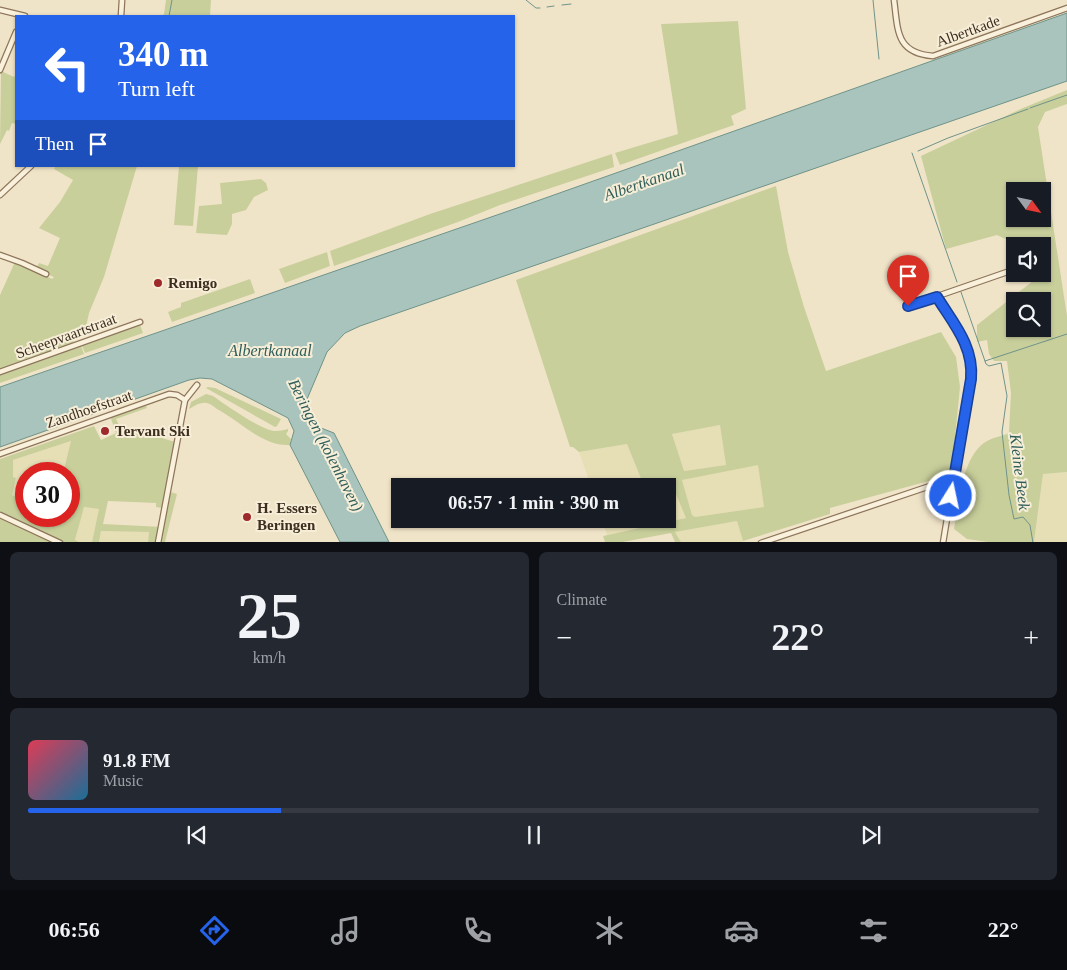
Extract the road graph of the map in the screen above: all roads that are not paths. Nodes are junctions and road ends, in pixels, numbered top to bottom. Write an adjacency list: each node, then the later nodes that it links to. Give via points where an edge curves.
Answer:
1 (122, 0): 6 (street)
2 (894, 0): 3 (street, Albertkade, via 901,41 920,55 933,56)
3 (1067, 8)
4 (0, 10): 5 (street)
5 (19, 15)
6 (121, 15)
7 (15, 34): 8 (street)
8 (0, 70)
9 (30, 167): 10 (street)
10 (2, 190): 11 (street)
11 (0, 195)
12 (0, 255): 14 (street)
13 (1006, 271): 15 (street)
14 (46, 274)
15 (937, 297): 16 (street); 22 (street, via 968,347 972,366)
16 (908, 306)
17 (140, 322): 18 (street, Scheepvaartstraat)
18 (0, 372)
19 (197, 385): 20 (street)
20 (184, 400): 21 (street, Zandhoefstraat, via 169,394); 25 (street)
21 (0, 454)
22 (953, 484): 26 (street, via 939,483); 27 (street)
23 (0, 515): 24 (street)
24 (60, 542)
25 (158, 542)
26 (761, 542)
27 (943, 542)

